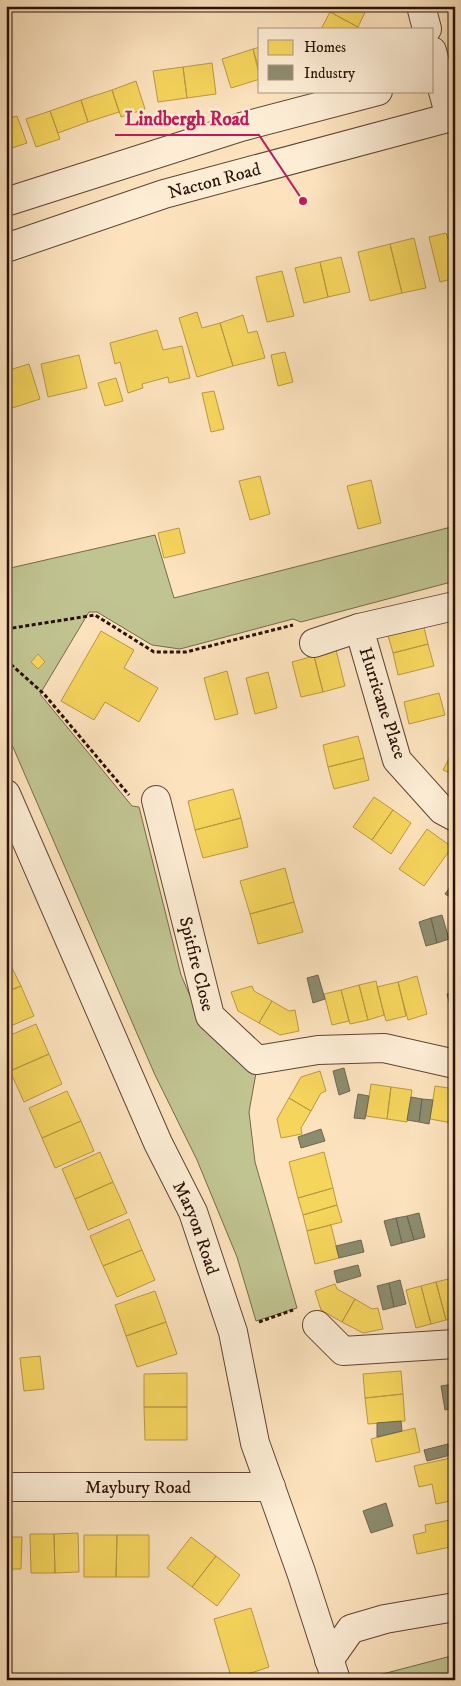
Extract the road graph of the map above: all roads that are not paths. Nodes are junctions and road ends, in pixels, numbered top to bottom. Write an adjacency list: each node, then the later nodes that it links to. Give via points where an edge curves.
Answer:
1 (421, 6): 2 (street)
2 (427, 28)
3 (439, 69): 5 (street)
4 (374, 92): 6 (street, via 240,126)
5 (452, 117): 7 (street, Nacton Road, via 164,194)
6 (6, 202)
7 (6, 248)
8 (450, 607): 9 (street, Hurricane Place)
9 (360, 628): 10 (street, Hurricane Place); 13 (street, Hurricane Place, via 397,760 442,810)
10 (314, 643)
11 (6, 794): 18 (street, Maryon Road, via 158,1143 193,1212 233,1332 255,1442)
12 (156, 800): 14 (street, Spitfire Close, via 210,1016 257,1060 318,1050 384,1048)
13 (455, 817)
14 (455, 1064)
15 (317, 1325): 16 (street, via 343,1351)
16 (455, 1344)
17 (6, 1487): 18 (street, Maybury Road)
18 (271, 1487): 20 (street, Maryon Road)
19 (455, 1607): 20 (street, via 351,1629)
20 (333, 1670)

